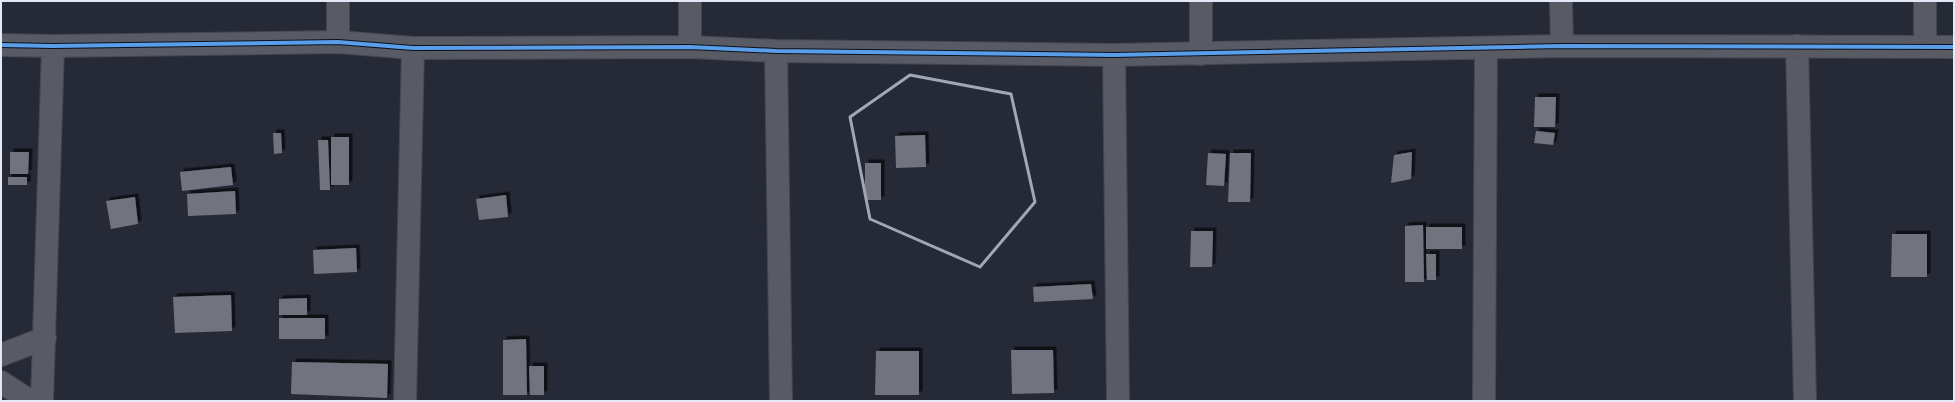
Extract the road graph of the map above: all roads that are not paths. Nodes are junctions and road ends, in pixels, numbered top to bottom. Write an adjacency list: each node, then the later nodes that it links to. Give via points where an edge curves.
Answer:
1 (338, 1): 6 (street)
2 (690, 1): 12 (street)
3 (1201, 1): 17 (street)
4 (1561, 1): 9 (street)
5 (1924, 1): 11 (street)
6 (338, 42): 8 (street); 14 (street)
7 (1, 45): 8 (street)
8 (53, 46): 19 (street)
9 (1562, 46): 10 (street); 15 (street)
10 (1797, 46): 11 (street); 28 (street)
11 (1925, 46): 13 (street)
12 (690, 47): 14 (street); 16 (street)
13 (1954, 47)
14 (413, 48): 24 (street)
15 (1486, 48): 17 (street); 27 (street)
16 (776, 51): 18 (street); 25 (street)
17 (1201, 54): 18 (street)
18 (1114, 55): 26 (street)
19 (45, 338): 20 (street); 23 (street)
20 (1, 355)
21 (1, 382): 22 (street)
22 (30, 401)
23 (42, 401)
24 (405, 401)
25 (781, 401)
26 (1118, 401)
27 (1484, 401)
28 (1805, 401)

